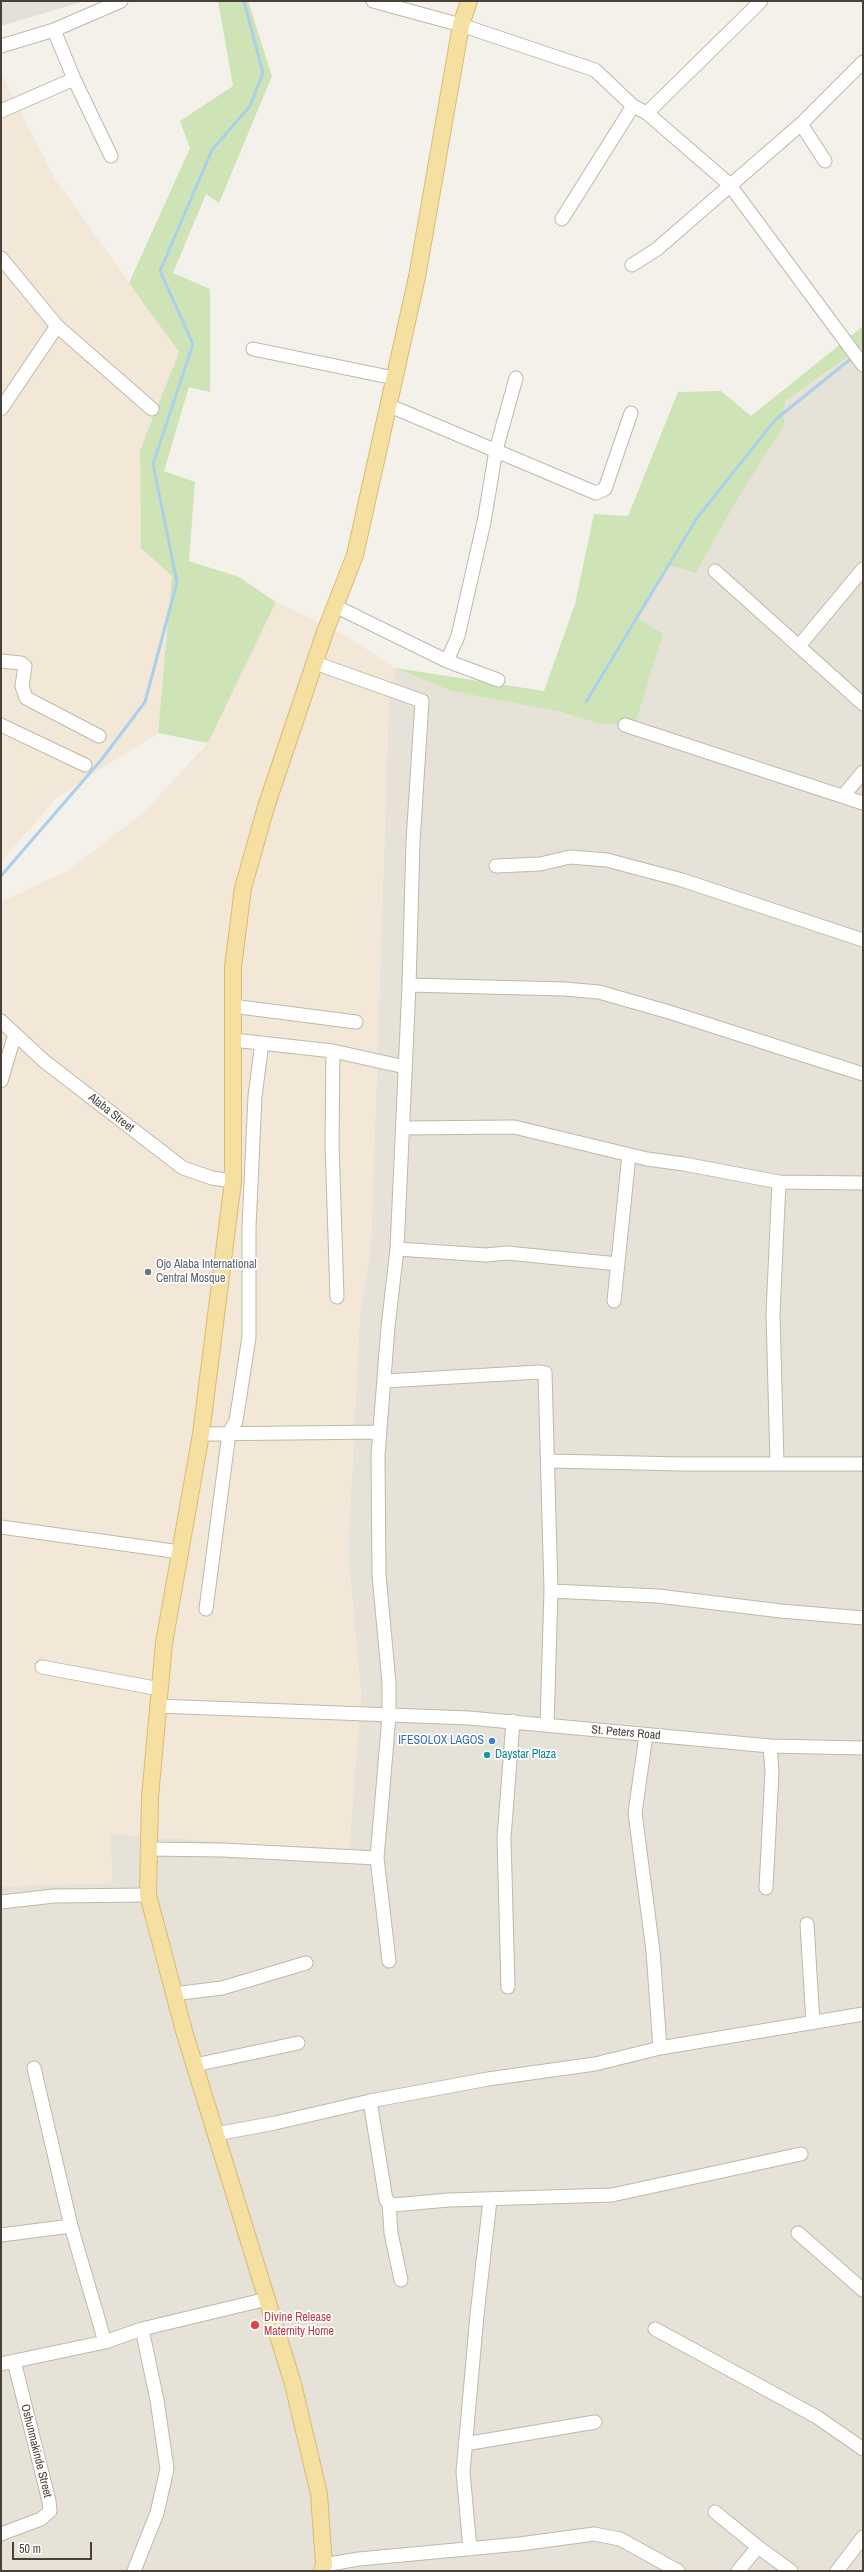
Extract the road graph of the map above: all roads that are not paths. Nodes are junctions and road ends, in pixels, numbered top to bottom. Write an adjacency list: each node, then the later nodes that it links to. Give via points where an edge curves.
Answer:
1 (121, 1): 6 (street)
2 (373, 1): 5 (street)
3 (469, 1): 5 (main road)
4 (761, 1): 12 (street)
5 (461, 25): 10 (street, via 595,70); 23 (main road, via 417,276)
6 (54, 30): 7 (street); 9 (street)
7 (1, 46)
8 (863, 62): 13 (street)
9 (74, 79): 11 (street); 14 (street)
10 (633, 106): 12 (street); 17 (street)
11 (1, 111)
12 (647, 113): 16 (street)
13 (801, 124): 15 (street); 16 (street)
14 (111, 156)
15 (825, 161)
16 (729, 184): 19 (street, via 657,249); 22 (street)
17 (562, 219)
18 (1, 258): 20 (street)
19 (632, 265)
20 (57, 326): 26 (street); 27 (street)
21 (253, 349): 23 (street)
22 (863, 365)
23 (394, 378): 25 (main road)
24 (516, 378): 29 (street)
25 (390, 406): 29 (street); 32 (main road, via 355,555)
26 (1, 409)
27 (152, 409)
28 (631, 412): 29 (street, via 605,489 601,492)
29 (496, 450): 34 (street, via 487,507 460,628)
30 (863, 570): 33 (street)
31 (714, 571): 33 (street)
32 (335, 610): 34 (street); 36 (main road)
33 (799, 646): 38 (street)
34 (447, 660): 37 (street)
35 (1, 661): 41 (street, via 21,663 24,666 22,686 26,698)
36 (315, 663): 48 (street, via 422,701 413,842); 49 (main road, via 266,807 243,888 233,967)
37 (498, 680)
38 (863, 704)
39 (1, 725): 42 (street)
40 (625, 725): 44 (street)
41 (99, 736)
42 (85, 765)
43 (863, 772): 44 (street)
44 (844, 795): 45 (street)
45 (863, 803)
46 (496, 866): 47 (street, via 540,864 570,857 607,860 682,880)
47 (863, 940)
48 (409, 985): 56 (street); 57 (street, via 598,992)
49 (232, 1006): 51 (street); 53 (main road)
50 (1, 1021): 52 (street, Alaba Street)
51 (356, 1022)
52 (15, 1034): 58 (street); 61 (street, Alaba Street, via 65,1078 183,1168)
53 (233, 1040): 54 (street); 61 (main road)
54 (262, 1043): 55 (street); 70 (street, via 255,1096 248,1227 249,1337 236,1421)
55 (333, 1051): 56 (street); 66 (street, via 332,1144)
56 (405, 1066): 59 (street)
57 (863, 1074)
58 (1, 1081)
59 (403, 1128): 60 (street, via 514,1127); 64 (street)
60 (629, 1155): 62 (street); 65 (street)
61 (233, 1182): 71 (main road)
62 (779, 1182): 63 (street); 73 (street, via 773,1313)
63 (863, 1183)
64 (397, 1249): 65 (street, via 486,1255 507,1253); 68 (street)
65 (618, 1264): 67 (street)
66 (337, 1297)
67 (614, 1301)
68 (385, 1382): 69 (street); 72 (street, via 546,1373)
69 (380, 1432): 70 (street); 83 (street, via 378,1575 389,1683)
70 (230, 1433): 71 (street); 78 (street)
71 (201, 1434): 76 (main road)
72 (550, 1461): 73 (street); 77 (street)
73 (777, 1464): 74 (street)
74 (863, 1464)
75 (1, 1527): 76 (street)
76 (180, 1552): 81 (main road, via 164,1643)
77 (551, 1591): 79 (street, via 658,1596); 85 (street)
78 (206, 1609)
79 (863, 1618)
80 (42, 1667): 81 (street)
81 (160, 1689): 82 (main road)
82 (158, 1706): 83 (street, St. Peters Road); 89 (main road)
83 (389, 1716): 84 (street, St. Peters Road, via 405,1714); 90 (street)
84 (513, 1721): 85 (street, St. Peters Road); 97 (street, via 504,1838)
85 (547, 1725): 86 (street, St. Peters Road)
86 (646, 1735): 87 (street, St. Peters Road); 102 (street, via 635,1813 653,1951)
87 (770, 1746): 88 (street, St. Peters Road); 91 (street, via 772,1772)
88 (863, 1748)
89 (147, 1849): 90 (street); 92 (main road)
90 (377, 1858): 95 (street)
91 (766, 1888)
92 (148, 1895): 93 (street, via 54,1896); 98 (main road)
93 (1, 1902)
94 (808, 1924): 100 (street)
95 (389, 1961)
96 (306, 1963): 98 (street, via 222,1988)
97 (508, 1987)
98 (173, 1994): 103 (main road)
99 (863, 2014): 100 (street)
100 (813, 2023): 102 (street)
101 (298, 2044): 103 (street)
102 (660, 2048): 105 (street, via 595,2064 488,2079)
103 (195, 2065): 106 (main road)
104 (34, 2068): 110 (street)
105 (370, 2101): 106 (street); 109 (street, via 386,2200)
106 (216, 2134): 115 (main road)
107 (801, 2154): 108 (street, via 612,2195)
108 (490, 2200): 109 (street, via 393,2205); 122 (street)
109 (389, 2202): 113 (street, via 391,2233)
110 (71, 2226): 112 (street); 118 (street)
111 (798, 2233): 114 (street)
112 (1, 2235)
113 (401, 2280)
114 (863, 2290)
115 (267, 2299): 116 (street); 129 (main road, via 293,2384 319,2494)
116 (142, 2329): 118 (street); 130 (street, via 157,2400 167,2469 157,2512)
117 (655, 2329): 123 (street, via 817,2417)
118 (105, 2342): 119 (street)
119 (14, 2361): 120 (street); 125 (street, Oshunmakinde Street, via 50,2511 41,2519)
120 (1, 2364)
121 (595, 2422): 122 (street)
122 (465, 2444): 128 (street, via 463,2472)
123 (863, 2449)
124 (715, 2512): 127 (street)
125 (1, 2534)
126 (863, 2537): 134 (street)
127 (758, 2547): 132 (street); 133 (street)
128 (470, 2549): 129 (street, via 359,2559); 131 (street, via 594,2534 620,2539)
129 (323, 2568)
130 (134, 2571)
131 (678, 2571)
132 (738, 2571)
133 (791, 2571)
134 (837, 2571)

